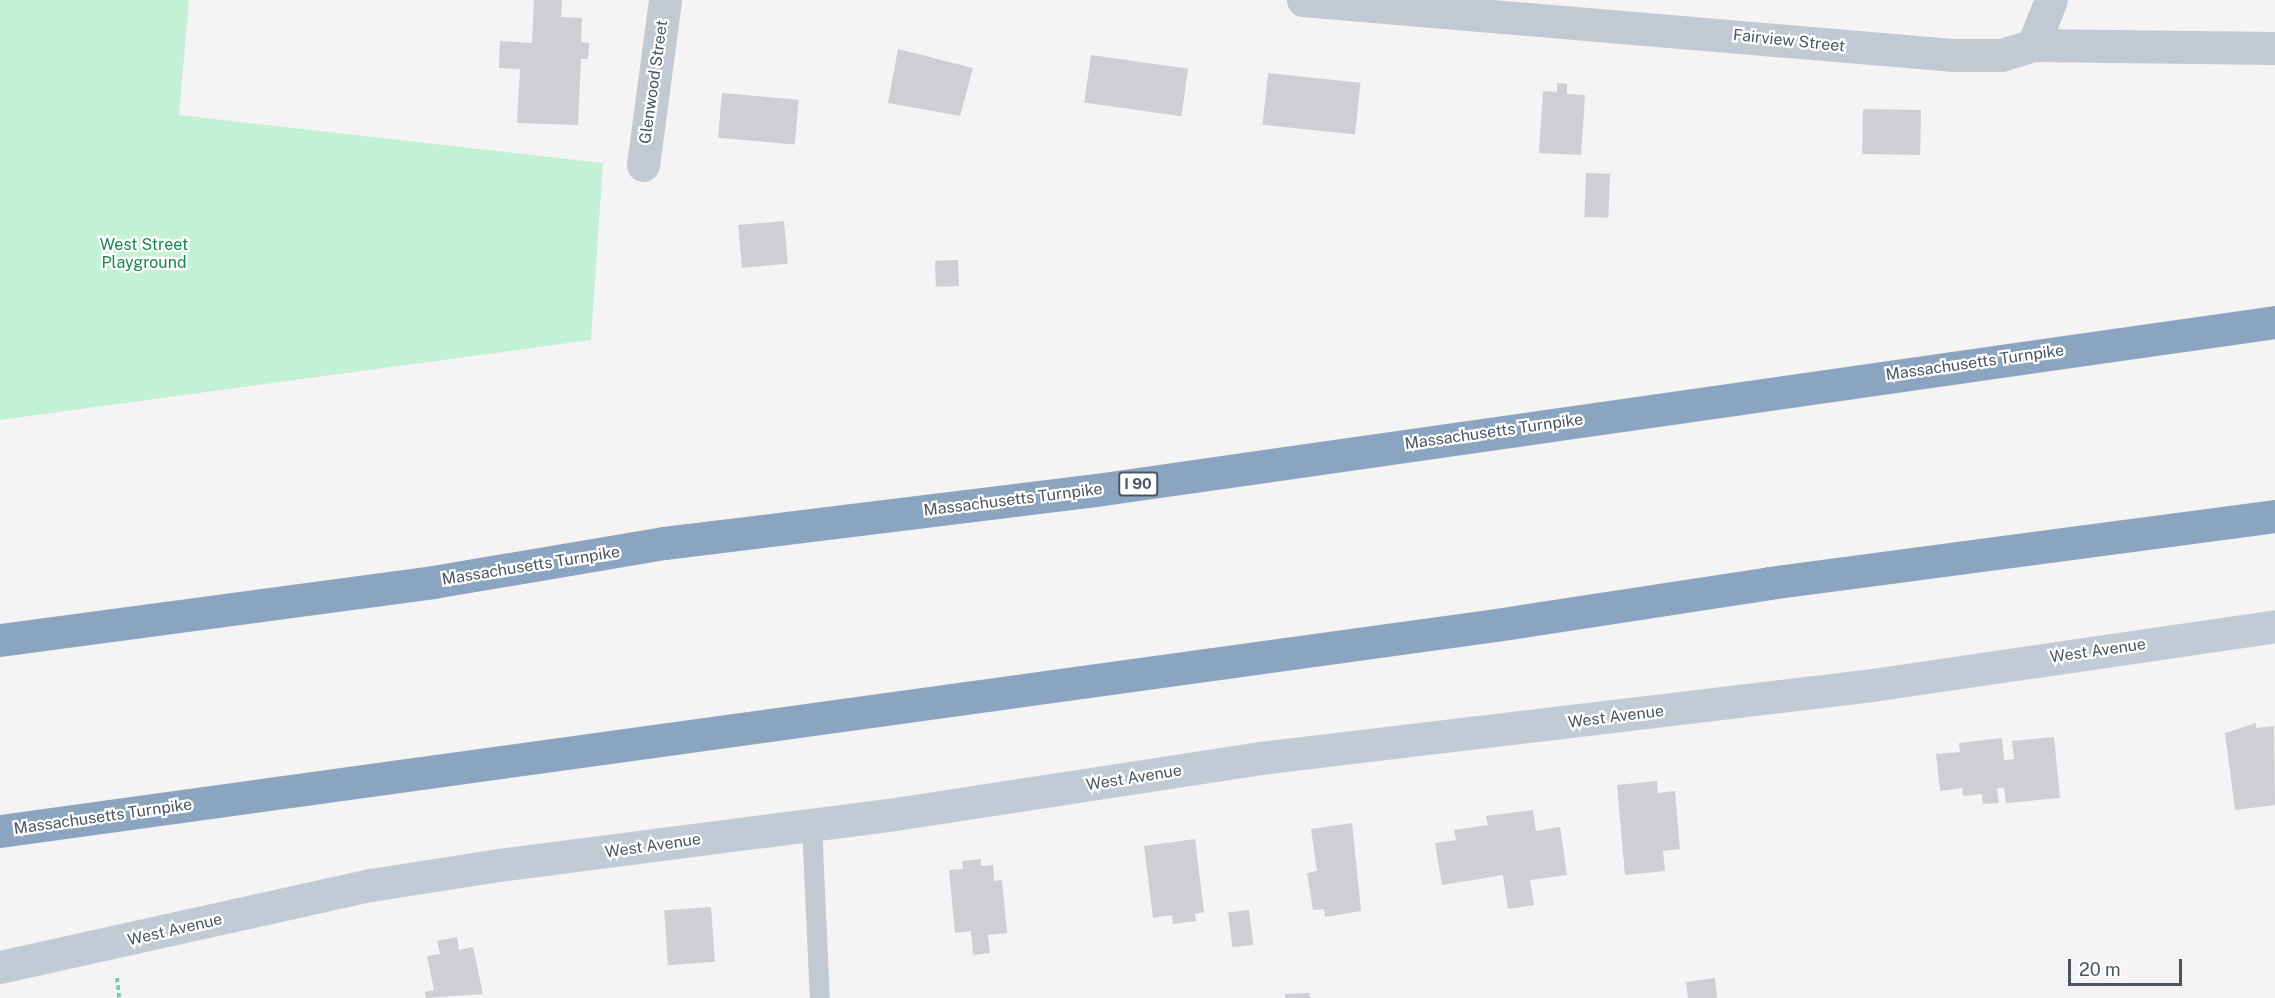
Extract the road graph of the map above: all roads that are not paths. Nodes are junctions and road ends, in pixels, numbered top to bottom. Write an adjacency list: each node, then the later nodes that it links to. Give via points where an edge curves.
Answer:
1 (664, 0): 7 (street, Glenwood Street)
2 (1303, 0): 4 (street, Fairview Street)
3 (2051, 0): 5 (street)
4 (1444, 5): 5 (street, Fairview Street, via 1952,55 2001,55)
5 (2033, 45): 6 (street, Fairview Street)
6 (2275, 48)
7 (643, 165)
8 (2275, 322): 11 (highway, Massachusetts Turnpike / I 90, via 1103,489 664,543 433,582)
9 (2275, 516): 13 (highway, Massachusetts Turnpike, via 1768,583 1497,625)
10 (2275, 626): 12 (main road, West Avenue, via 1872,685 1260,759)
11 (0, 640)
12 (812, 825): 14 (main road, West Avenue, via 371,885); 15 (lane)
13 (0, 831)
14 (0, 967)
15 (820, 998)

